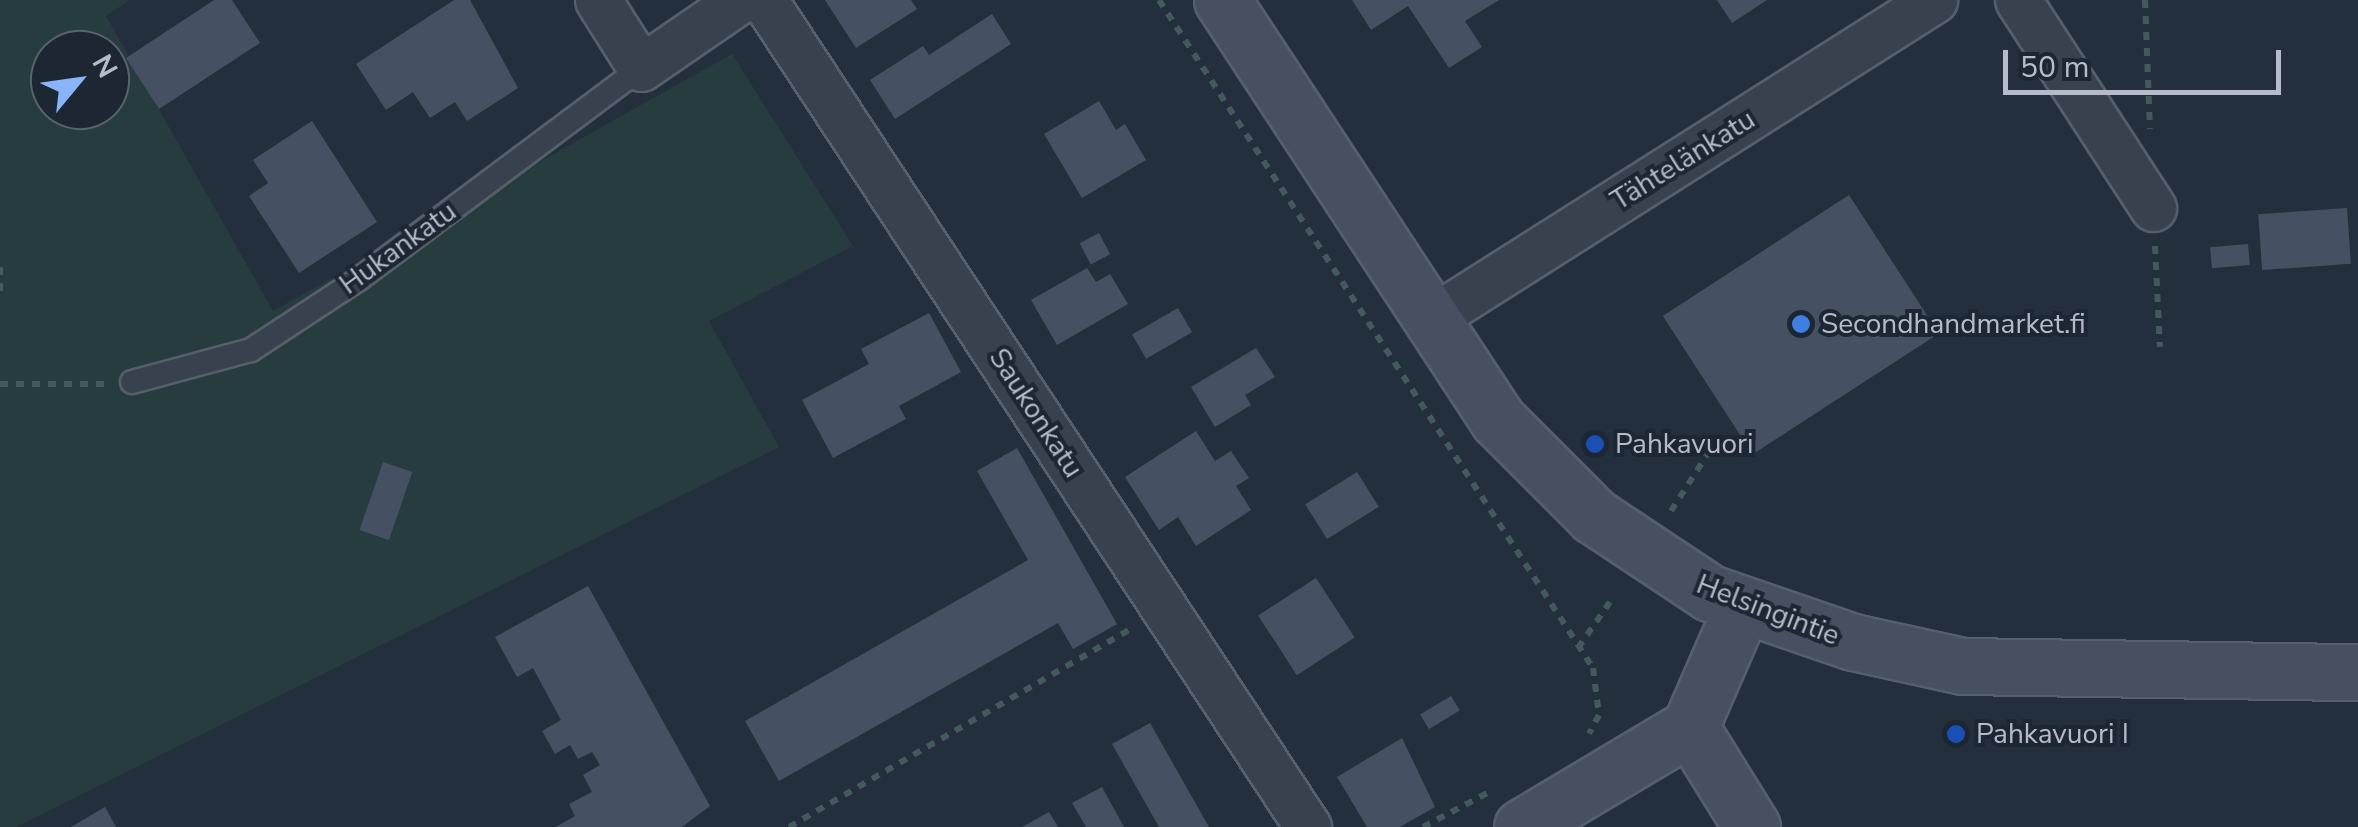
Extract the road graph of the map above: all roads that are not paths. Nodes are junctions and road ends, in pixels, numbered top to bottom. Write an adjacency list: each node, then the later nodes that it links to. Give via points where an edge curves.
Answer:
1 (598, 0): 7 (street)
2 (740, 0): 7 (street)
3 (764, 0): 15 (street, Saukonkatu)
4 (1222, 0): 9 (main road, Helsingintie)
5 (1934, 0): 9 (street, Tähtelänkatu)
6 (2018, 0): 8 (street)
7 (641, 68): 10 (lane, Hukankatu, via 359,279 250,350)
8 (2152, 208)
9 (1431, 319): 11 (main road, Helsingintie, via 1498,420 1594,516 1710,593)
10 (132, 382)
11 (1743, 604): 12 (main road, Helsingintie, via 1853,642 1964,666); 13 (main road)
12 (2358, 672)
13 (1690, 728): 14 (main road); 16 (main road)
14 (1513, 806)
15 (1308, 827)
16 (1752, 827)

